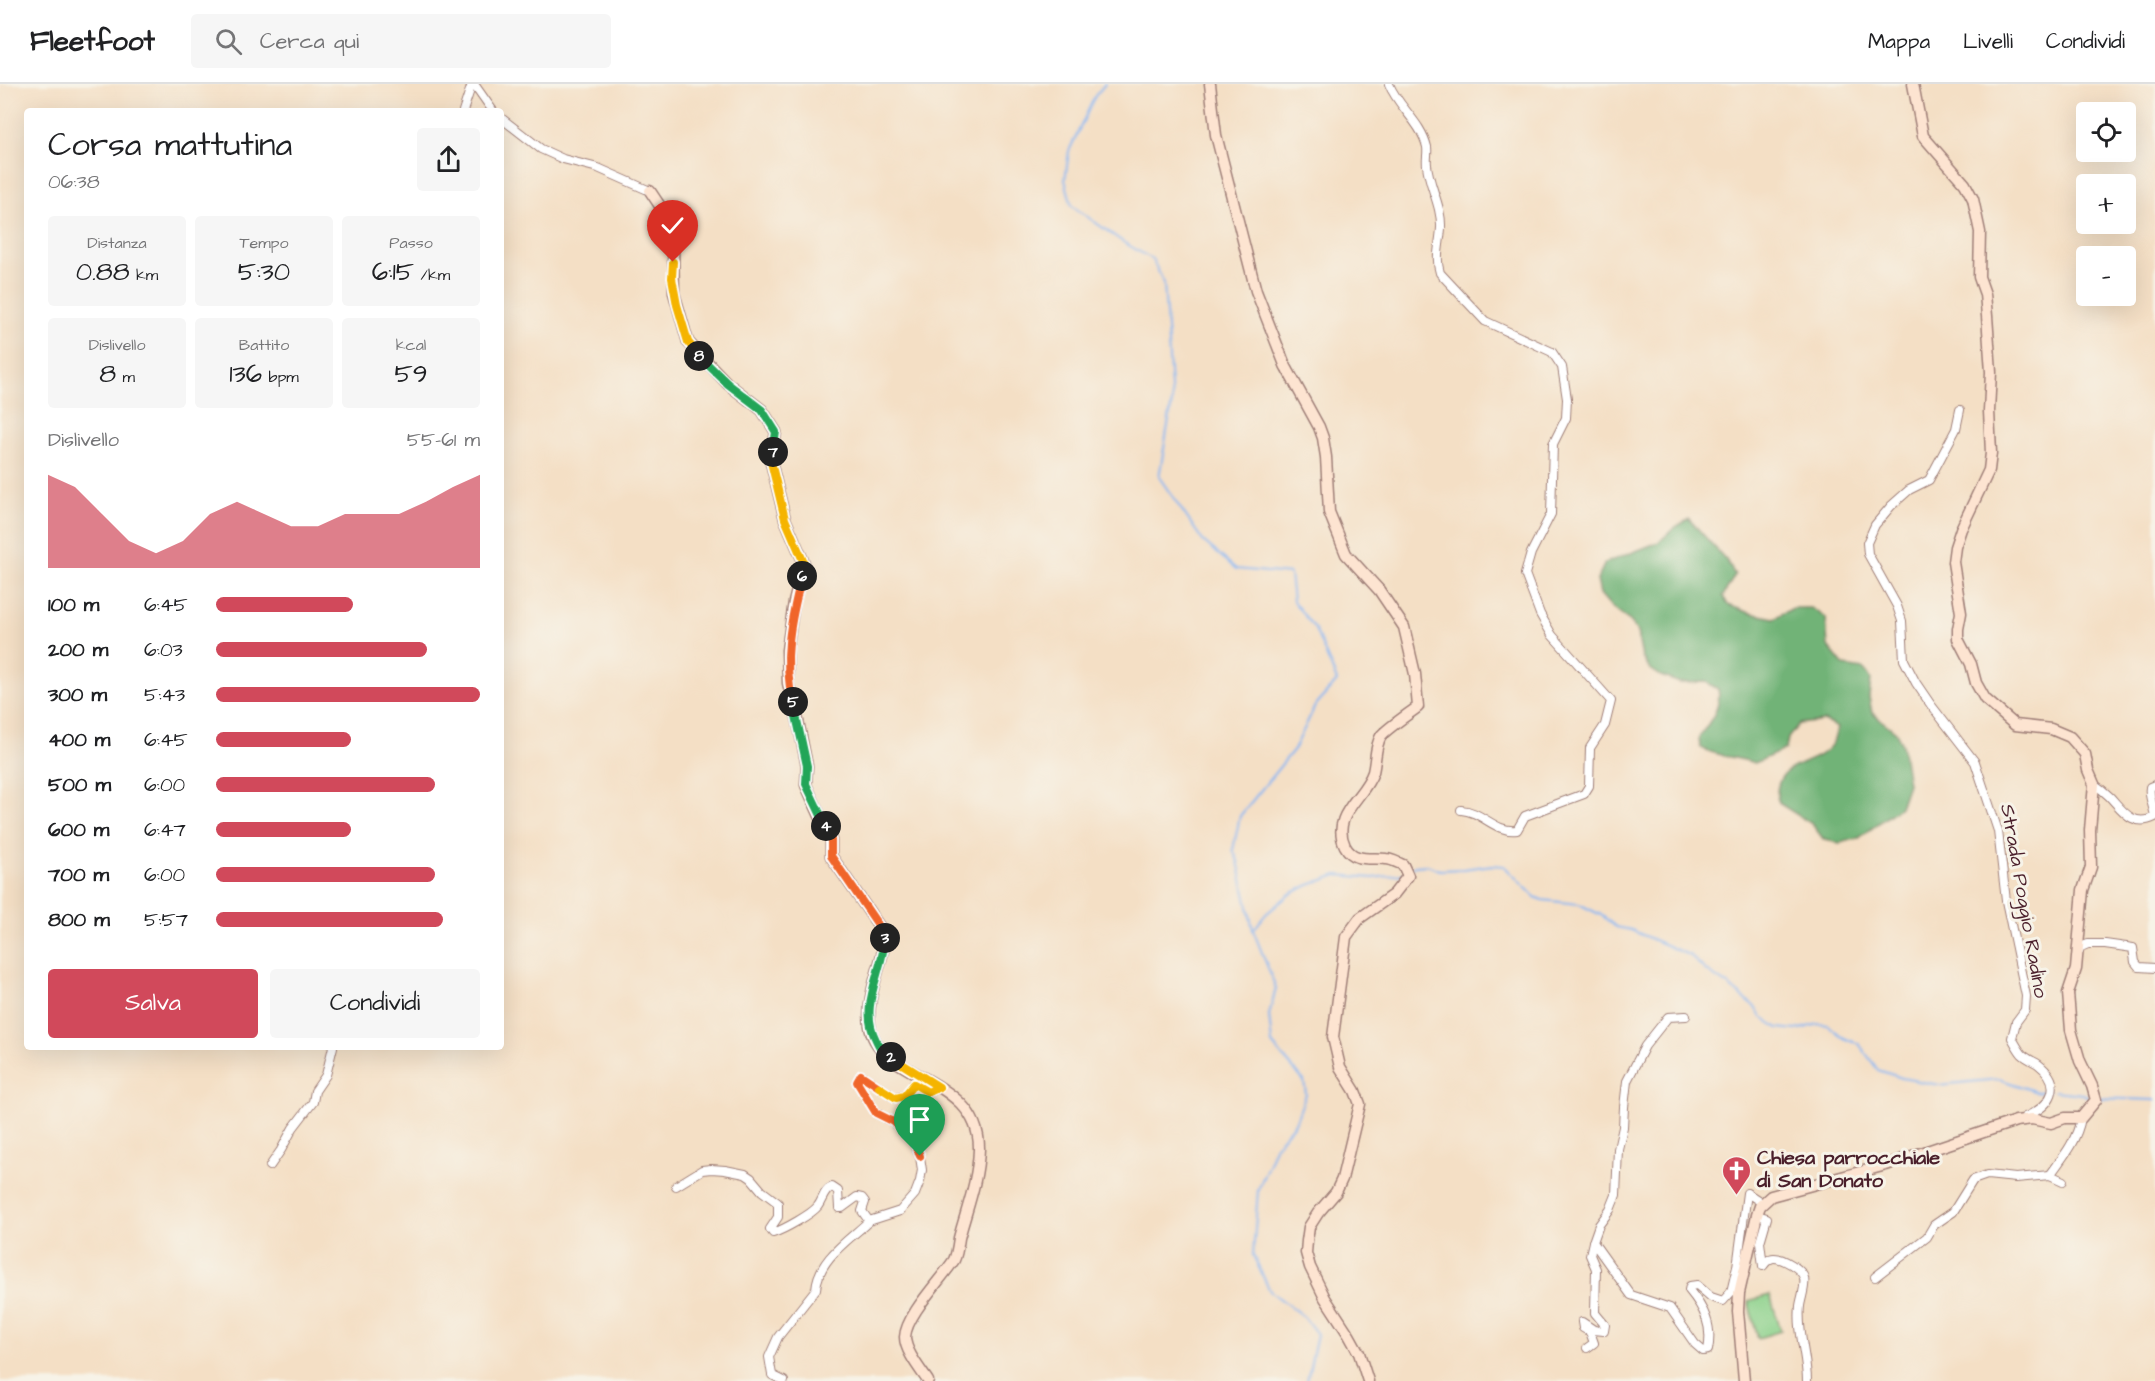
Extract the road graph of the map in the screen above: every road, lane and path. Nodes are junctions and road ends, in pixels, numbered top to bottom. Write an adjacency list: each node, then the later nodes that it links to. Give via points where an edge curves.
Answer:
1 (473, 84): 5 (street); 6 (street)
2 (1210, 84): 33 (street, via 1216,135 1256,291 1285,365 1323,438 1329,512 1346,554 1379,590 1404,627 1415,674 1418,707 1382,734 1367,785 1343,816 1345,846 1360,860 1387,859 1403,865 1408,876 1394,894 1360,918 1346,937 1333,1037 1340,1067 1360,1104 1342,1179 1310,1227 1306,1253 1325,1298 1359,1353)
3 (1389, 84): 12 (street, via 1394,97 1422,133 1427,148 1441,228 1437,264 1440,273 1485,321 1552,352 1562,367 1567,408 1553,444 1551,514 1525,574 1552,635 1611,701 1605,725 1590,748 1589,786 1584,794 1525,816 1517,830 1510,831 1471,810)
4 (1913, 84): 10 (street, via 1923,136 1965,184 1973,199 1980,232 1978,277 1987,316 1989,470 1955,547 1953,561 1961,613 1958,639 1985,699 2015,725 2051,729 2070,737 2085,754)
5 (464, 108)
6 (491, 108)
7 (504, 120): 8 (street, via 541,149)
8 (650, 191): 17 (street, via 662,209 673,242 674,293 688,342 728,384 762,410 776,432 771,462 785,519 804,563 787,650 788,683 807,766 806,784 831,840 831,856 885,935 868,1009 870,1029 883,1053)
9 (1960, 410): 19 (street, Strada Poggio Radino, via 1956,429 1929,480 1896,501 1875,525 1867,543 1868,554 1898,606 1904,660 1916,683 1975,762 1998,831 2006,901 2026,996 2025,1010 2016,1022 2012,1038 2023,1055 2048,1074 2053,1087 2049,1102)
10 (2094, 784): 11 (street, via 2122,812 2146,822 2155,817 2149,793); 13 (street, via 2091,867 2083,890)
11 (2155, 784)
12 (1461, 810)
13 (2077, 956): 14 (street, via 2081,947 2088,944 2133,948 2139,967); 18 (street, via 2068,993 2071,1030 2096,1098)
14 (2155, 968)
15 (1686, 1016): 27 (street, via 1668,1017 1656,1029 1627,1081 1616,1195)
16 (332, 1050): 20 (street, via 313,1101)
17 (939, 1087): 26 (street, via 928,1092 914,1084 904,1096 896,1098 861,1075 857,1082 876,1113 894,1122 914,1141 922,1170 915,1194 900,1211); 32 (street, via 970,1114 979,1147 976,1180 955,1259 907,1327 905,1339)
18 (2082, 1118): 19 (street, via 2051,1123); 21 (street, via 2069,1150)
19 (2016, 1121): 25 (street, Strada Poggio Radino, via 1896,1162 1771,1196)
20 (270, 1166)
21 (2050, 1175): 22 (street); 29 (street, via 1987,1175 1973,1180 1953,1212 1934,1225 1927,1238)
22 (2063, 1181)
23 (676, 1186): 26 (street, via 702,1170 745,1174 778,1203 778,1217 770,1229 773,1233 817,1207 832,1186 838,1191 839,1208 862,1198 862,1211)
24 (1758, 1200): 28 (street, via 1747,1193)
25 (1757, 1215): 28 (street); 35 (street, via 1767,1218 1760,1242 1763,1266 1775,1258 1791,1264 1805,1279 1800,1332)
26 (869, 1221): 31 (street, via 824,1263 816,1289 778,1337 769,1357 772,1375)
27 (1593, 1242): 28 (street, via 1631,1295 1670,1308 1703,1351 1708,1350 1710,1342 1708,1323 1690,1286 1697,1285 1723,1301); 30 (street, via 1590,1255 1596,1269 1595,1313 1605,1325 1604,1331 1594,1330 1582,1322 1594,1343)
28 (1741, 1269): 34 (street, via 1738,1311)
29 (1875, 1276)
30 (1587, 1348)
31 (784, 1381)
32 (928, 1381)
33 (1368, 1381)
34 (1744, 1381)
35 (1807, 1381)

